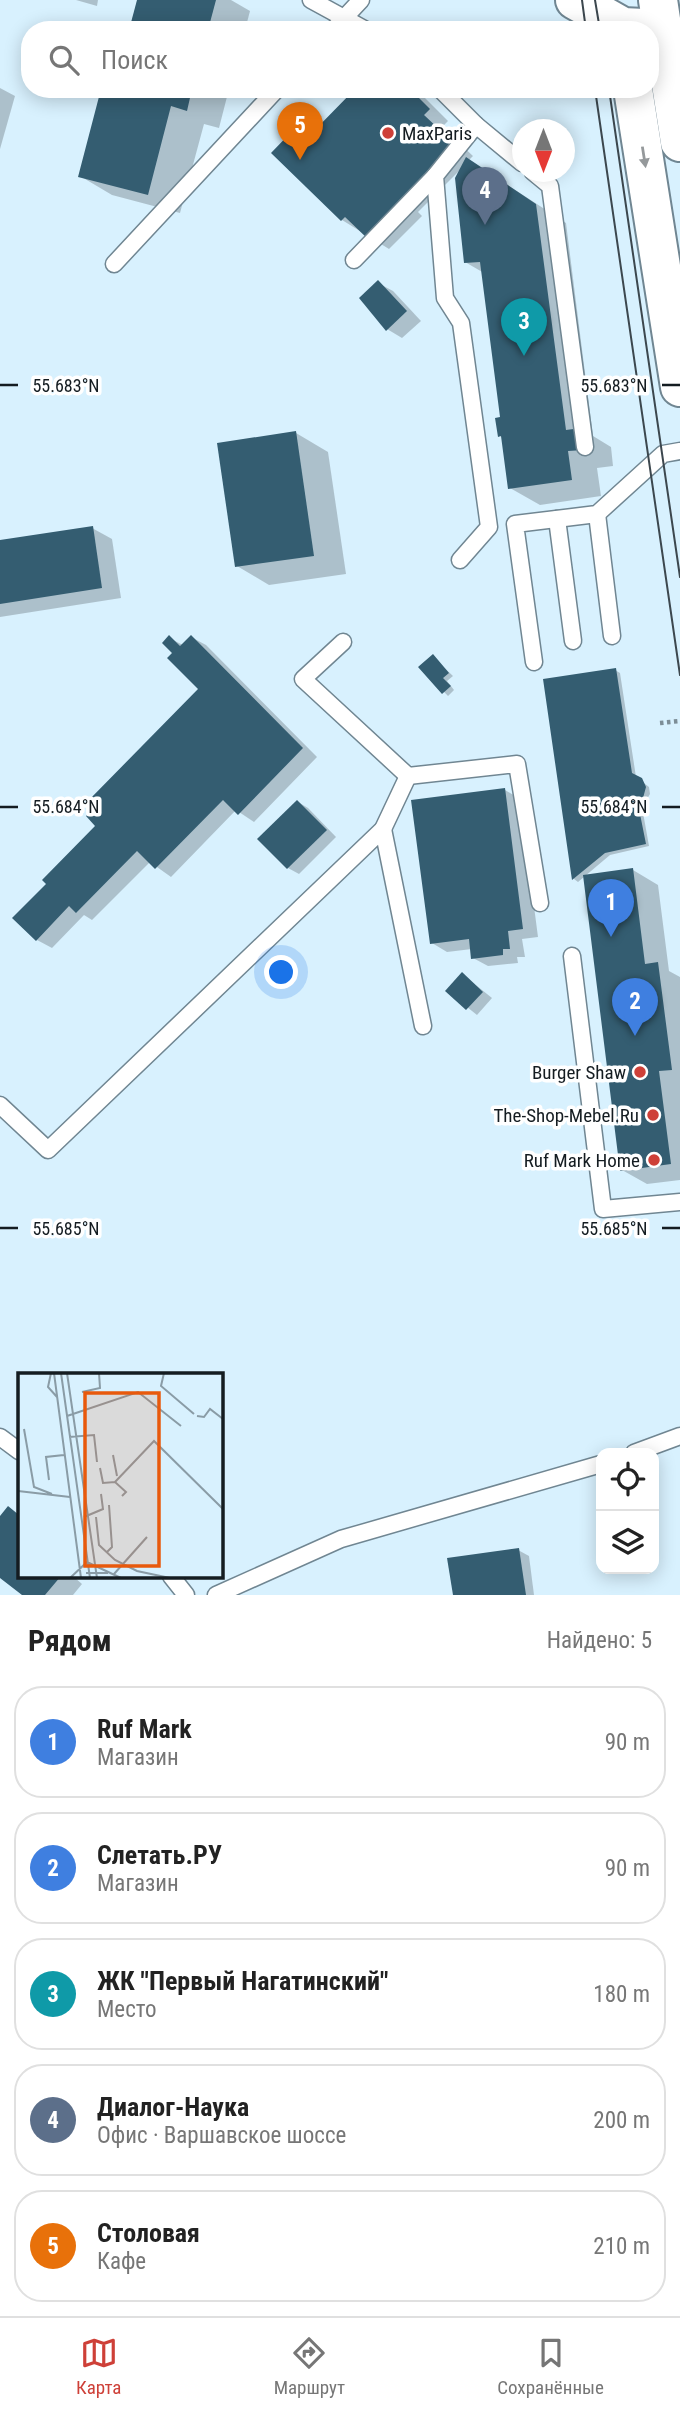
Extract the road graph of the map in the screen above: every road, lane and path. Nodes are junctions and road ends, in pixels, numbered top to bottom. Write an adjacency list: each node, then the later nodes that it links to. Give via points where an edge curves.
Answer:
1 (311, 0): 5 (lane)
2 (361, 0): 5 (lane)
3 (575, 0): 6 (street)
4 (664, 10): 6 (street); 13 (street)
5 (345, 17): 7 (lane); 8 (lane)
6 (622, 19)
7 (341, 21)
8 (351, 21)
9 (269, 98): 18 (lane)
10 (449, 98): 12 (lane)
11 (634, 98): 19 (street, one-way to 19)
12 (476, 125): 14 (lane); 15 (lane)
13 (680, 142)
14 (512, 154)
15 (435, 176): 17 (lane); 25 (lane, via 446,298 461,323)
16 (545, 182): 20 (lane, via 550,186)
17 (354, 260)
18 (114, 264)
19 (680, 387)
20 (585, 447)
21 (680, 451): 22 (lane, via 663,454)
22 (597, 514): 23 (lane); 27 (lane)
23 (557, 519): 24 (lane); 28 (lane)
24 (516, 524): 25 (lane); 30 (lane)
25 (489, 527): 26 (lane)
26 (460, 559)
27 (612, 636)
28 (573, 641)
29 (343, 642): 33 (lane, via 303,679)
30 (534, 662)
31 (680, 721): 32 (path)
32 (660, 723)
33 (408, 776): 34 (lane); 35 (lane, via 517,764)
34 (383, 829): 37 (lane); 38 (lane, via 48,1150)
35 (540, 903)
36 (572, 956): 39 (lane, via 603,1209)
37 (423, 1026)
38 (0, 1105)
39 (680, 1202)
40 (680, 1436): 42 (lane)
41 (0, 1437): 43 (lane)
42 (648, 1448)
43 (18, 1450)
44 (596, 1465): 47 (lane, via 341,1539)
45 (172, 1577): 46 (lane)
46 (186, 1595)
47 (216, 1595)

